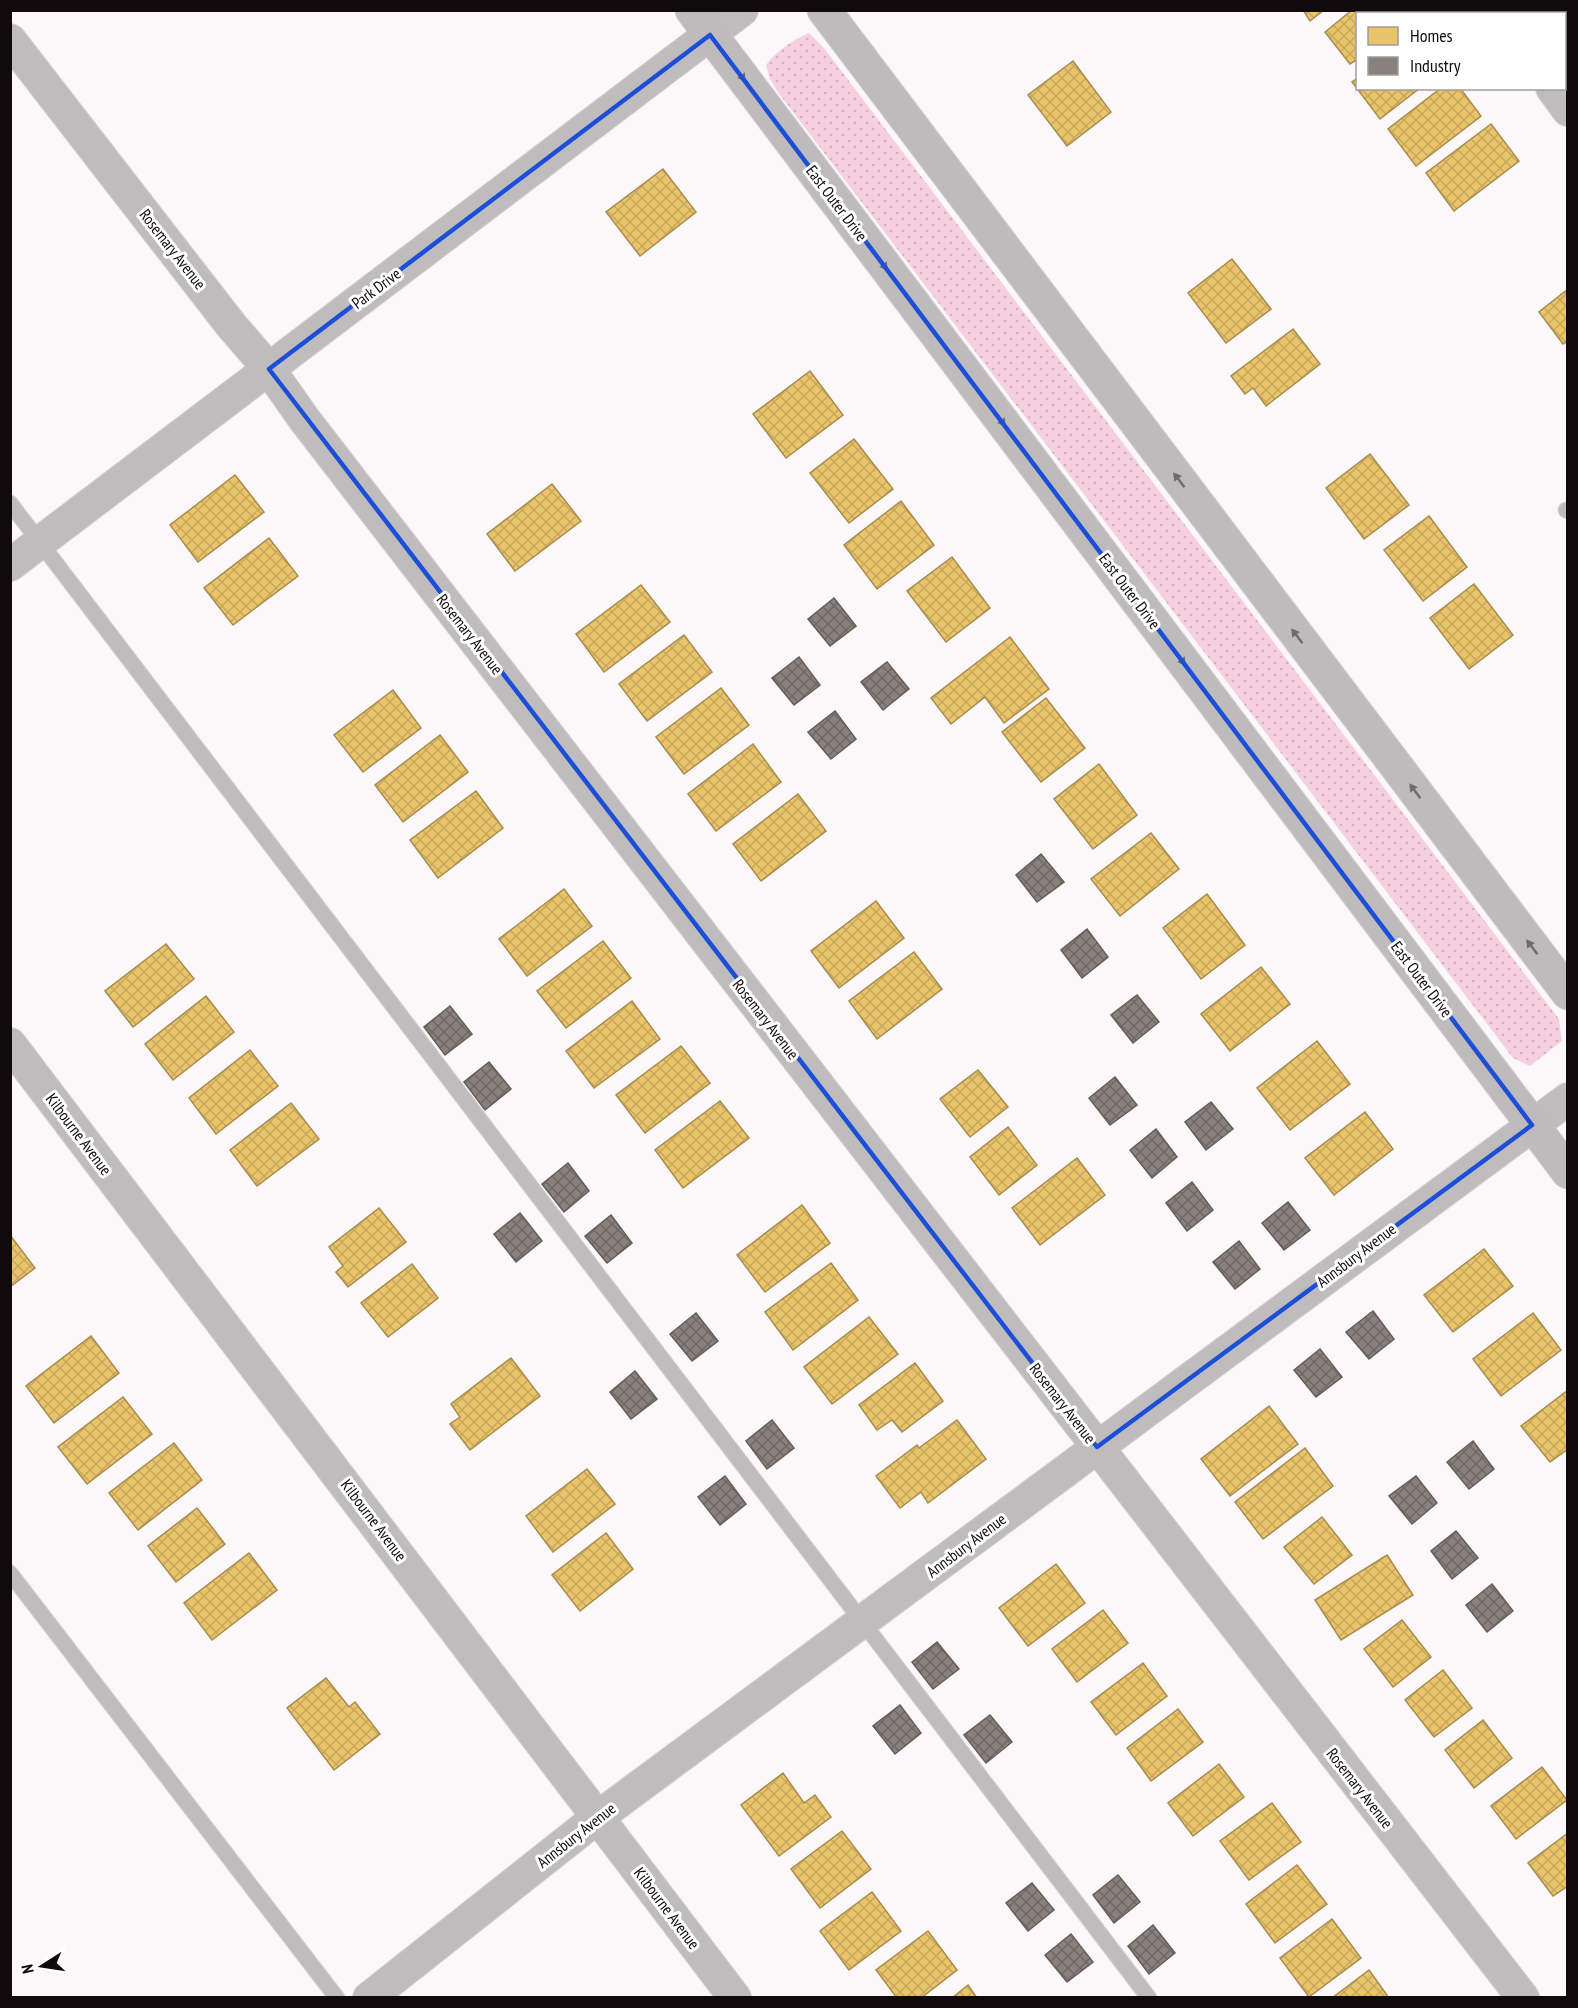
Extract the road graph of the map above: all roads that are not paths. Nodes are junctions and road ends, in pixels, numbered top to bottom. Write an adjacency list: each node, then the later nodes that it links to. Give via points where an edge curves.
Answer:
1 (742, 10): 3 (street, Park Drive)
2 (824, 10): 11 (street, one-way to 2)
3 (701, 23): 7 (street, Park Drive); 14 (street, East Outer Drive, one-way to 14)
4 (10, 40): 7 (street, Rosemary Avenue)
5 (1553, 90): 6 (street)
6 (1568, 110)
7 (269, 369): 9 (street, Park Drive); 16 (street, Rosemary Avenue)
8 (10, 503): 9 (lane)
9 (40, 542): 10 (street, Park Drive); 18 (lane)
10 (10, 565)
11 (1568, 993)
12 (10, 1044): 19 (street, Kilbourne Avenue)
13 (1568, 1098): 14 (street, Annsbury Avenue)
14 (1532, 1125): 15 (street, East Outer Drive); 16 (street, Annsbury Avenue)
15 (1568, 1172)
16 (1097, 1447): 18 (street, Annsbury Avenue); 24 (street, Rosemary Avenue)
17 (10, 1573): 20 (lane)
18 (862, 1621): 19 (street, Annsbury Avenue); 23 (lane)
19 (598, 1817): 21 (street, Annsbury Avenue); 22 (street, Kilbourne Avenue)
20 (337, 1998)
21 (369, 1998)
22 (735, 1998)
23 (1149, 1998)
24 (1522, 1998)

